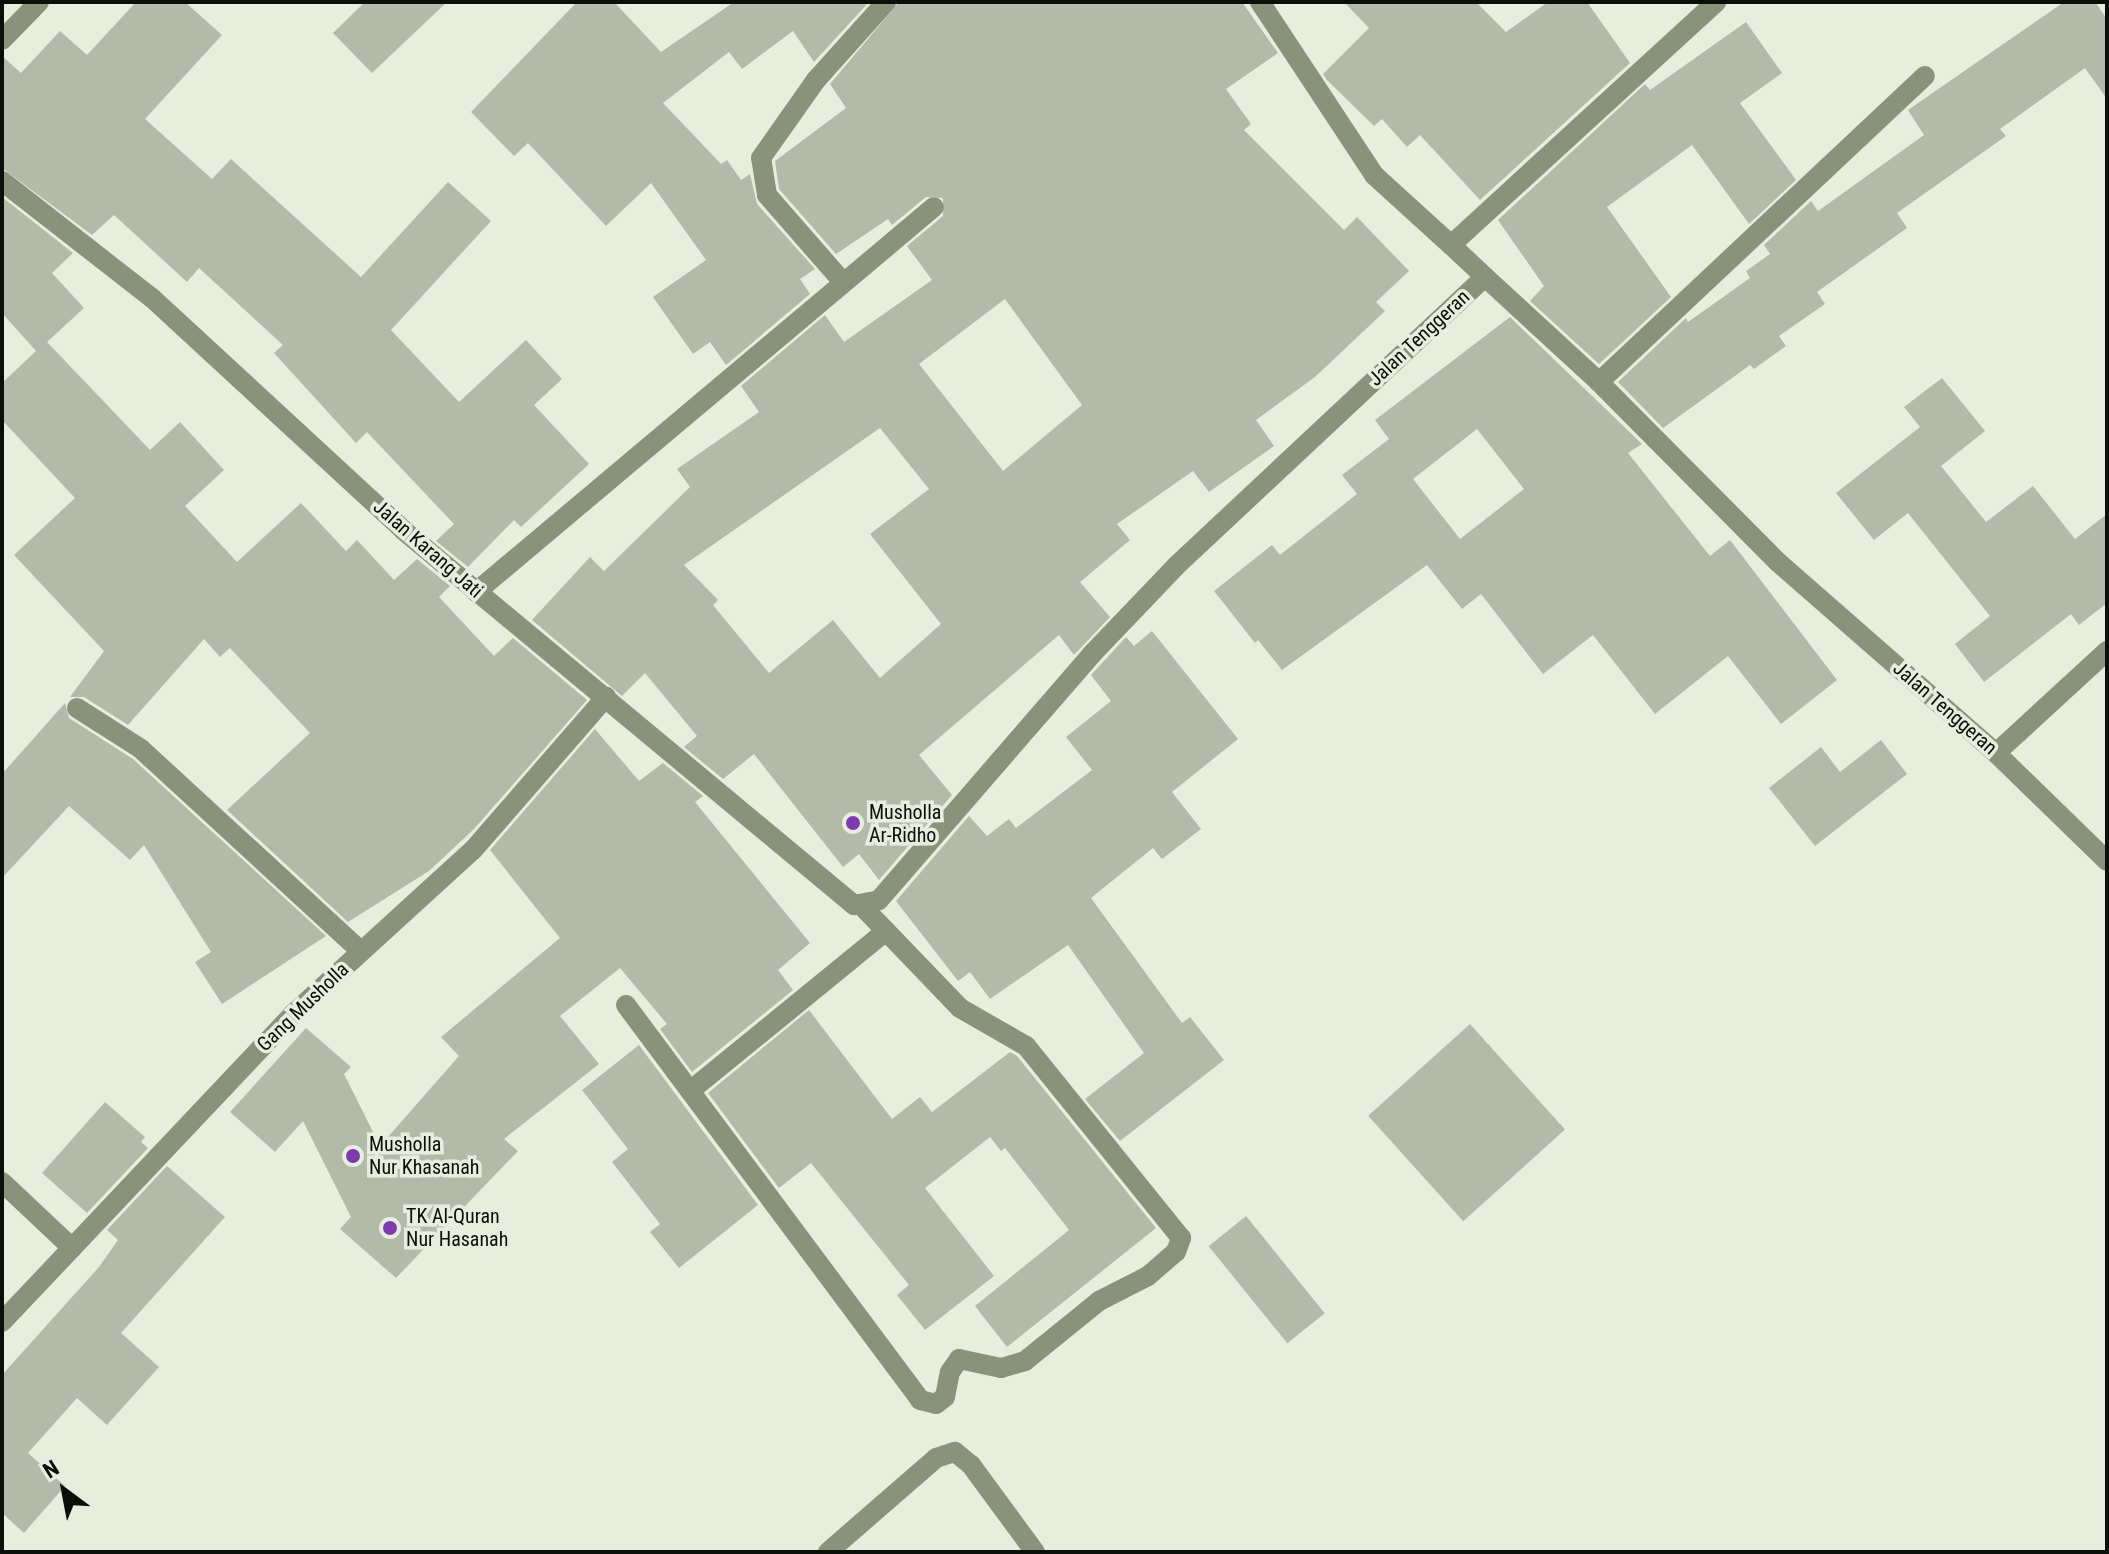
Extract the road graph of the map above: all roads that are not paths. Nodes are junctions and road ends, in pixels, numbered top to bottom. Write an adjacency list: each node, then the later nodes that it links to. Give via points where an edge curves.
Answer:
1 (39, 2): 5 (street)
2 (886, 2): 11 (street, via 816,80 761,158 767,195)
3 (1258, 2): 9 (street, via 1374,175)
4 (1716, 2): 9 (street)
5 (2, 40)
6 (1925, 76): 12 (street)
7 (2, 181): 13 (street, Jalan Karang Jati, via 152,298)
8 (934, 207): 11 (street)
9 (1451, 245): 10 (street)
10 (1485, 277): 12 (street, Jalan Tenggeran); 19 (street, Jalan Tenggeran, via 1176,566 1092,654 879,900)
11 (842, 281): 13 (street)
12 (1599, 382): 17 (street, Jalan Tenggeran, via 1779,563)
13 (476, 592): 15 (street, Jalan Karang Jati)
14 (2107, 651): 17 (street)
15 (606, 697): 19 (street, Jalan Karang Jati, via 847,901); 21 (street, Gang Musholla, via 473,850)
16 (77, 708): 21 (street, via 141,749)
17 (1996, 753): 18 (street, Jalan Tenggeran)
18 (2107, 861)
19 (862, 906): 20 (street, Jalan Karang Jati)
20 (886, 931): 23 (street); 23 (street, Jalan Karang Jati, via 960,1008 1026,1046 1178,1231 1176,1252 1148,1276 1099,1301 1013,1367 959,1359 945,1397 928,1404)
21 (361, 951): 25 (street, Gang Musholla, via 292,1015)
22 (626, 1005): 23 (street)
23 (690, 1091)
24 (2, 1182): 25 (street)
25 (72, 1248): 26 (street, Gang Musholla)
26 (2, 1322)
27 (828, 1552): 28 (street, via 936,1458 955,1452 971,1465)
28 (1035, 1552)

